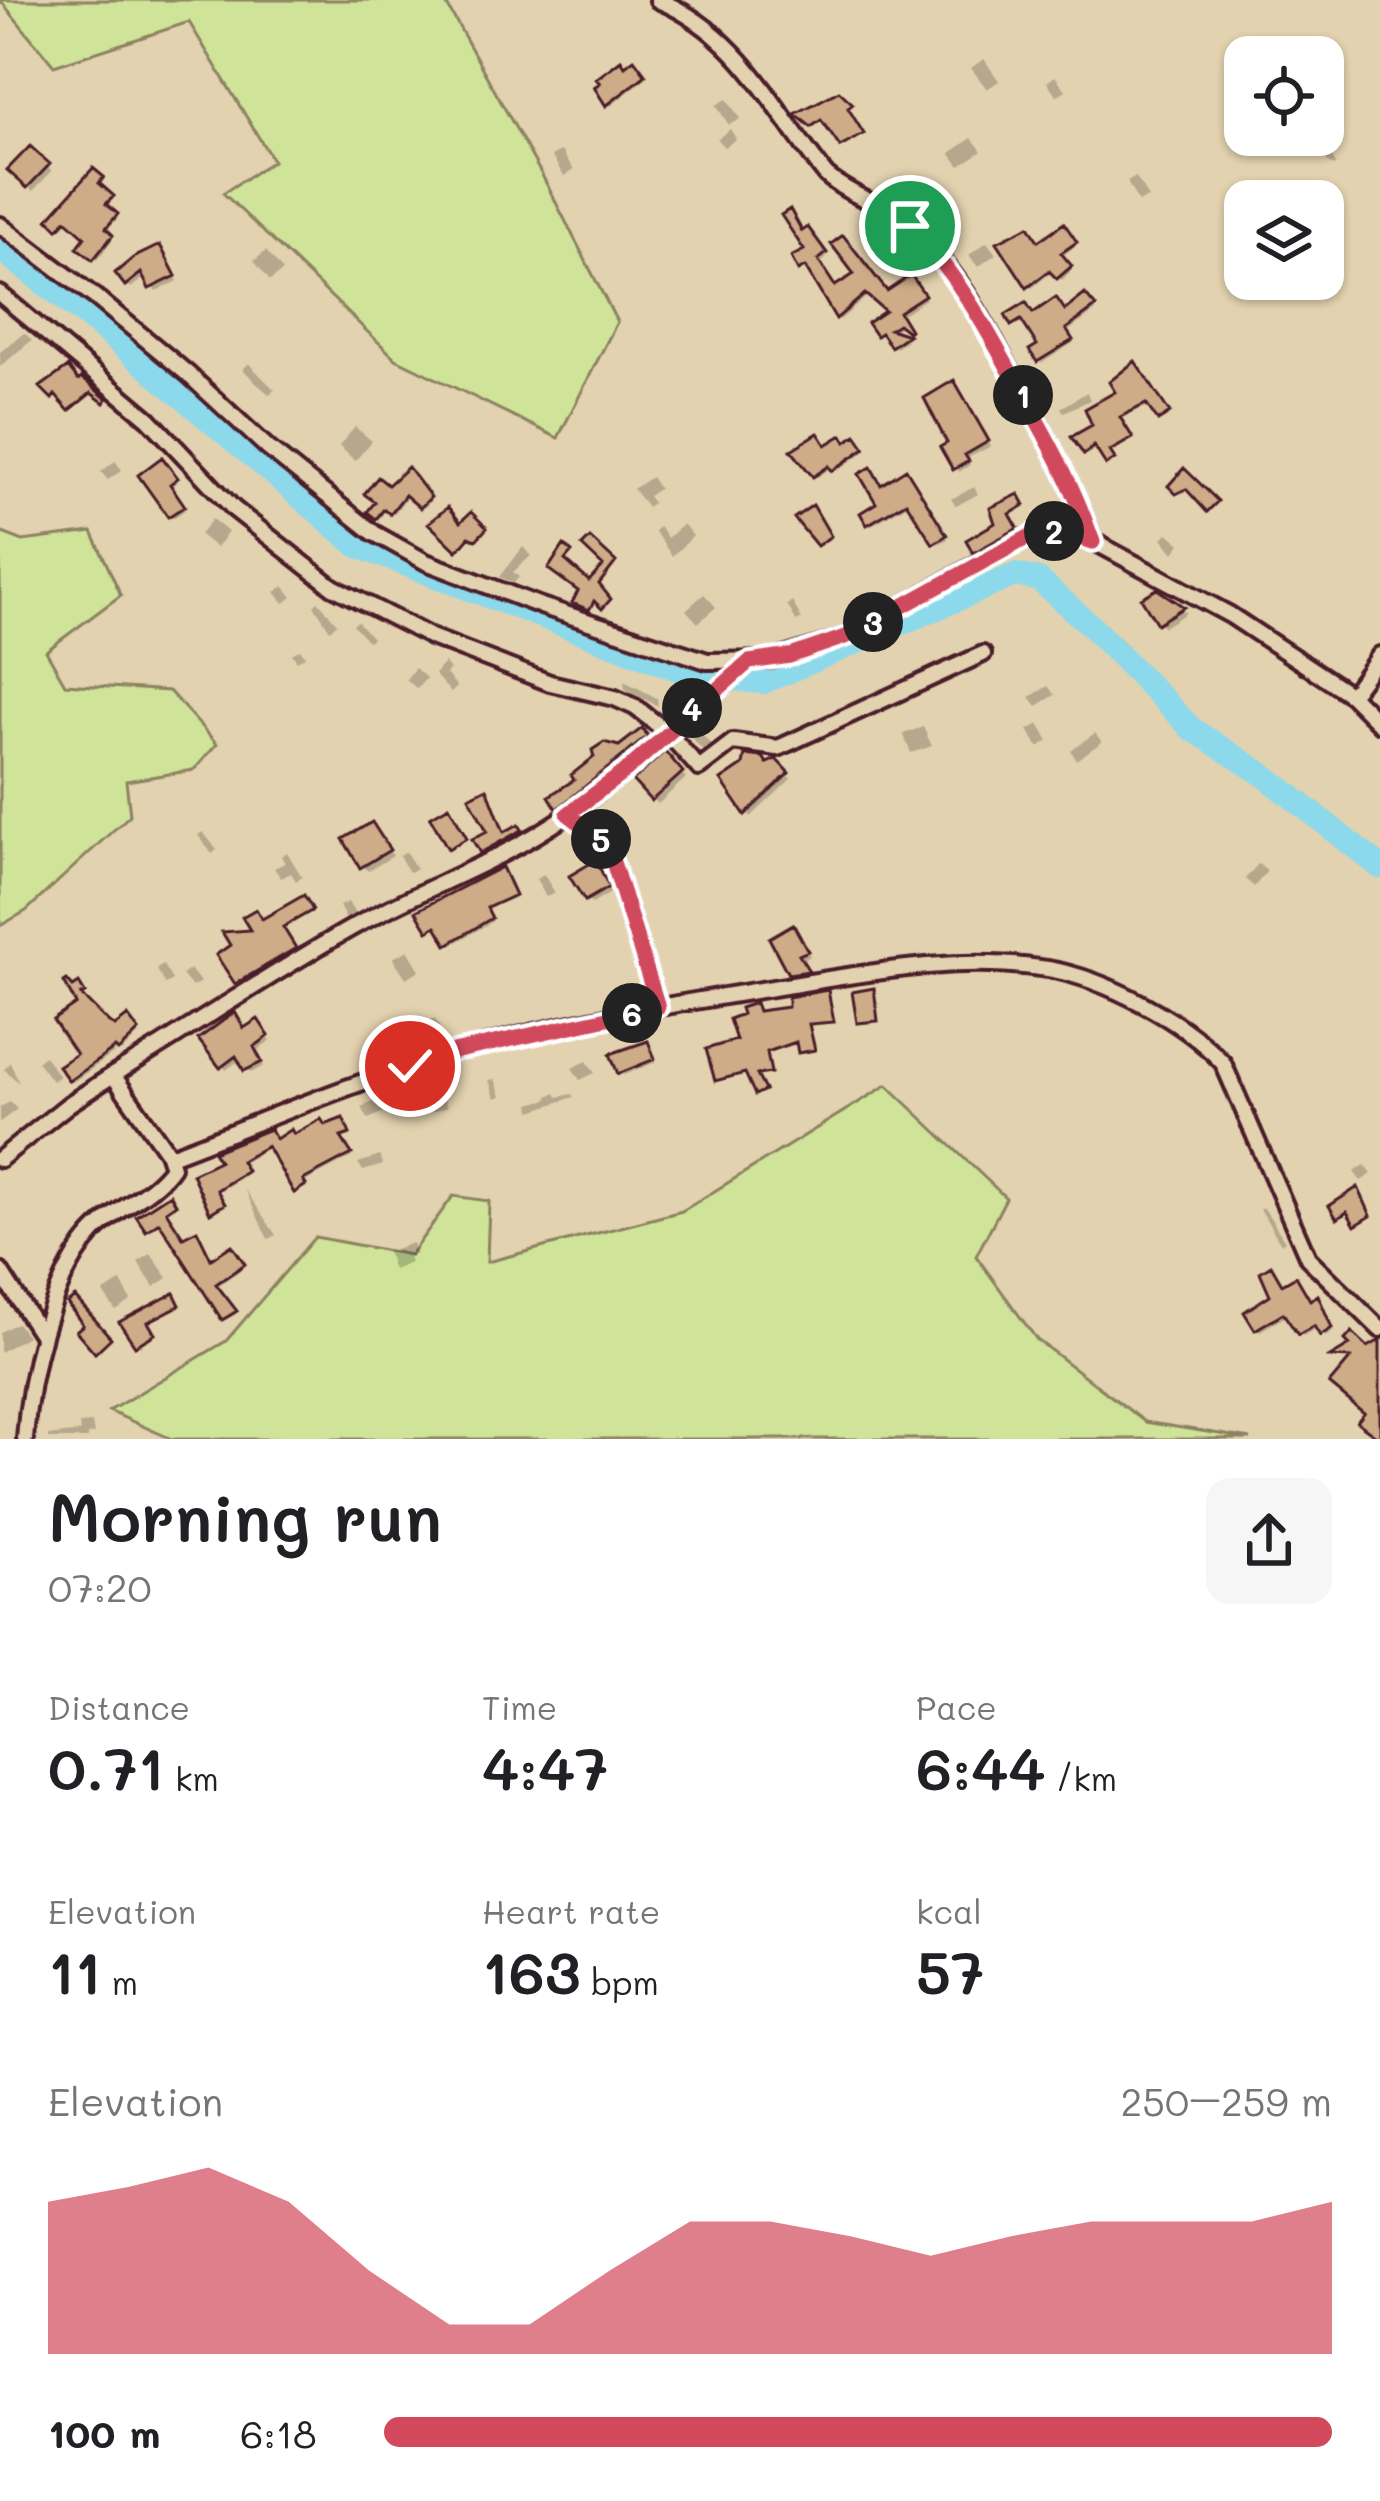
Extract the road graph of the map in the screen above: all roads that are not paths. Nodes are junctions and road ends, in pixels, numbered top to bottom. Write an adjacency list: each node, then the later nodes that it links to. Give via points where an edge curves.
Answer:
1 (658, 0): 4 (street, via 685,11 744,61 826,175 910,226 956,277 1065,467)
2 (0, 225): 7 (street, via 399,549 541,606 707,661)
3 (0, 294): 10 (street, via 149,419 234,509 333,587 431,638 615,698)
4 (1093, 542): 7 (street, via 1059,531 1034,534 848,636); 8 (street, via 1171,580)
5 (983, 654): 10 (street, via 778,748 733,742 705,767)
6 (1380, 655): 8 (street)
7 (746, 665): 10 (street)
8 (1351, 694): 9 (street)
9 (1380, 724)
10 (668, 732): 11 (street)
11 (568, 814): 12 (street, via 602,840 613,862); 13 (street, via 357,925)
12 (658, 1007): 14 (street, via 458,1051); 17 (street, via 919,964 1051,970 1128,998 1177,1024 1223,1064 1308,1258)
13 (113, 1075): 14 (street); 15 (street)
14 (170, 1156): 18 (street, via 170,1173 91,1234)
15 (0, 1159)
16 (0, 1271): 18 (street)
17 (1380, 1329)
18 (42, 1336): 19 (street)
19 (25, 1439)

